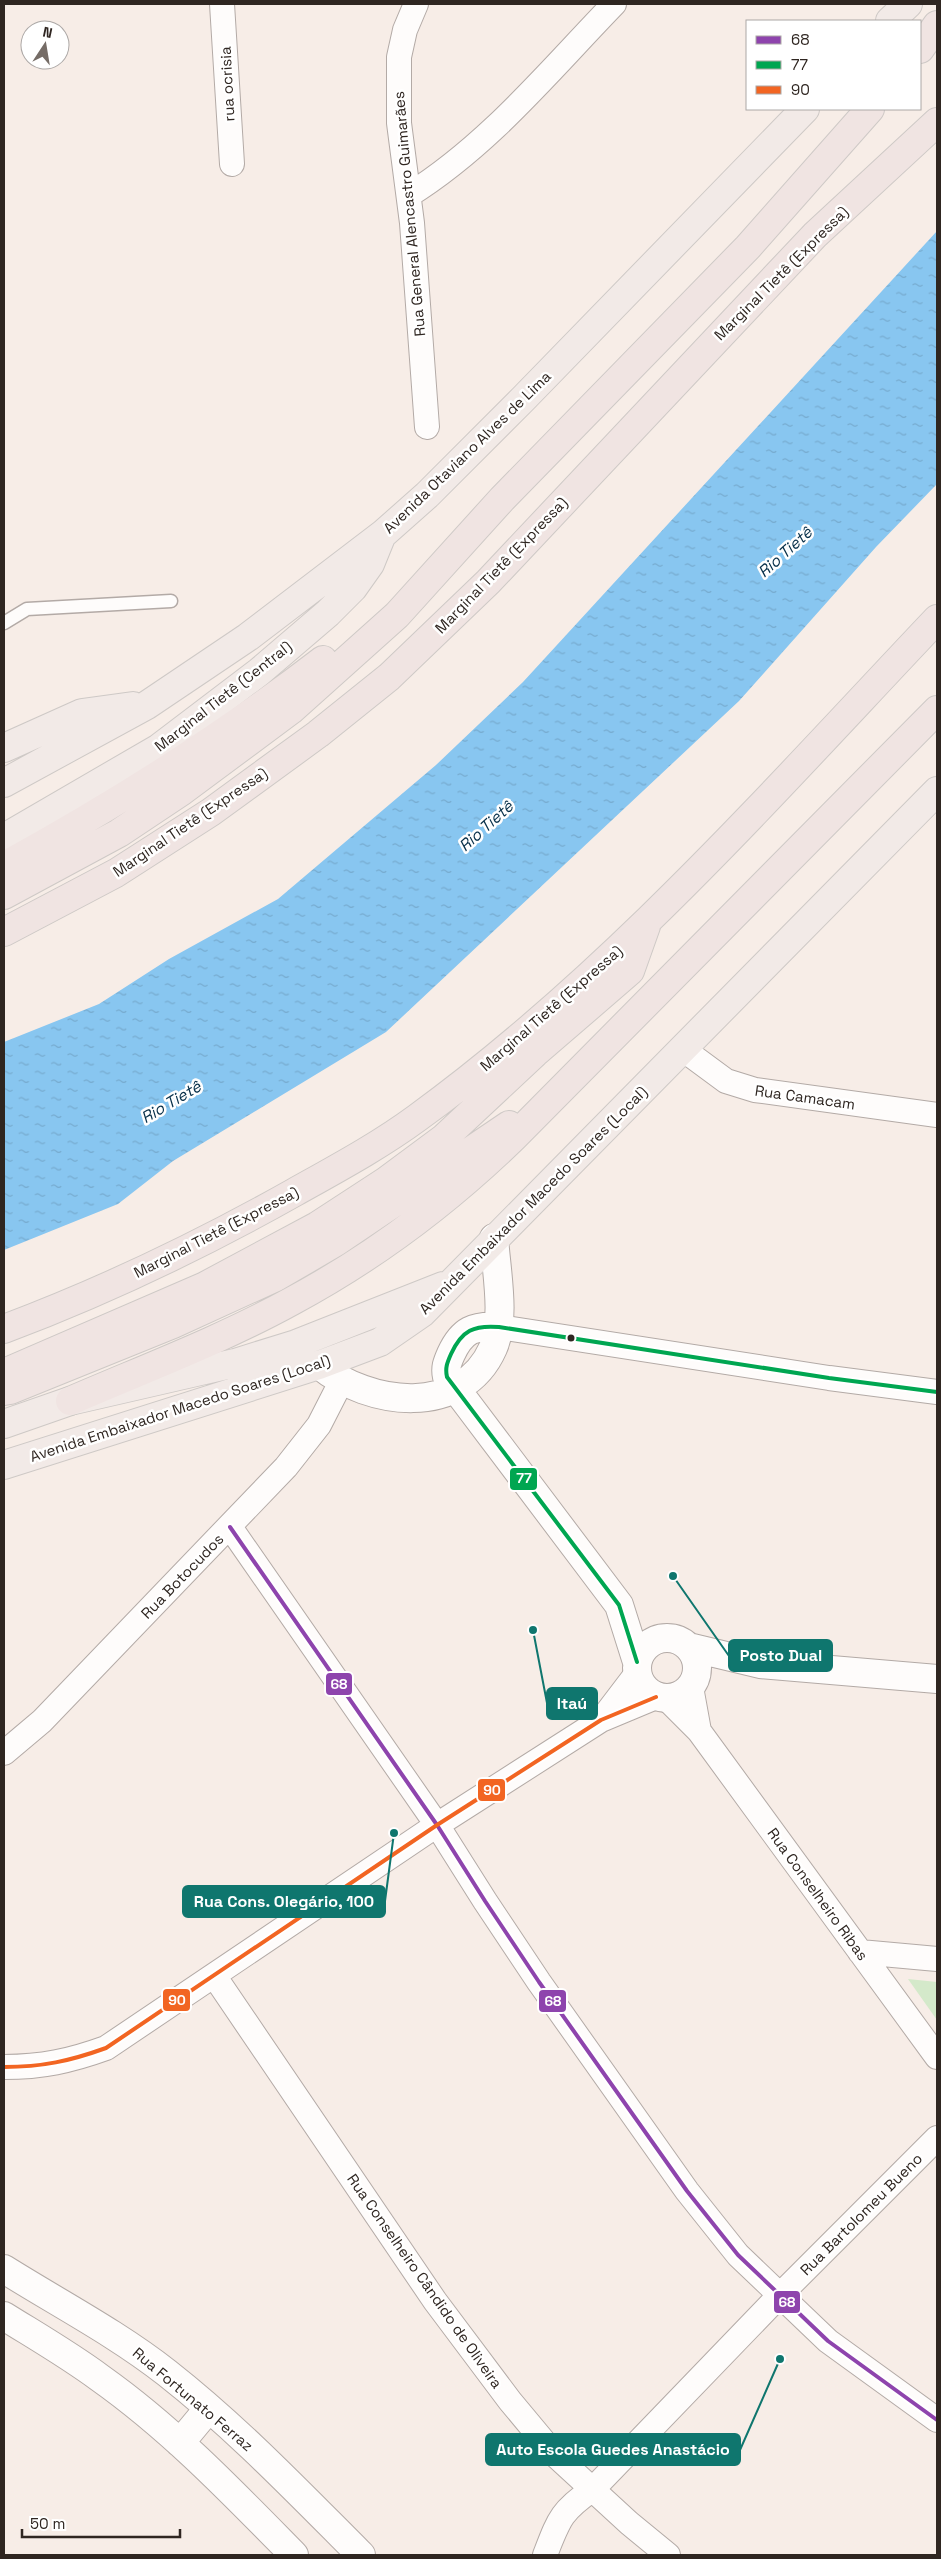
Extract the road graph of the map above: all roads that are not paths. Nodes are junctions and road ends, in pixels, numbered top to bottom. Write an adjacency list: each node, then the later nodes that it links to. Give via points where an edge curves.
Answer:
1 (222, 4): 13 (street, rua ocrisia)
2 (416, 4): 14 (street, Rua General Alencastro Guimarães, via 398,57 399,123)
3 (614, 4): 14 (street, via 484,140)
4 (889, 4): 6 (street)
5 (908, 4): 7 (highway)
6 (881, 20)
7 (891, 20)
8 (937, 26): 9 (highway)
9 (921, 48)
10 (804, 110): 16 (highway, Avenida Otaviano Alves de Lima, via 523,399)
11 (869, 110): 18 (highway, via 748,247 502,499)
12 (937, 122): 30 (highway, Marginal Tietê (Expressa), via 816,235 488,582 389,677 318,734 211,812 116,873)
13 (232, 164)
14 (409, 195): 15 (street, Rua General Alencastro Guimarães)
15 (427, 427)
16 (383, 534): 21 (highway, Avenida Otaviano Alves de Lima, via 248,637); 26 (highway, Marginal Tietê (Central), via 370,564 353,588 259,672 159,748)
17 (171, 601): 20 (lane, via 27,609)
18 (397, 615): 27 (highway, via 368,622 315,666 182,760); 28 (highway, via 291,710 182,792 119,833)
19 (937, 620): 29 (highway, Marginal Tietê (Expressa))
20 (4, 623)
21 (147, 704): 23 (highway, via 82,713); 24 (highway, Avenida Otaviano Alves de Lima)
22 (937, 710): 32 (highway)
23 (4, 748)
24 (4, 783)
25 (937, 791): 31 (highway, Avenida Embaixador Macedo Soares (Local))
26 (4, 838)
27 (4, 866)
28 (4, 895)
29 (646, 924): 37 (highway, Marginal Tietê (Expressa), via 506,1050 415,1120 355,1158 223,1232 150,1268); 39 (highway, via 630,971 444,1138 386,1181 317,1226 213,1282)
30 (4, 932)
31 (684, 1050): 33 (street, Rua Camacam, via 726,1081 755,1090); 34 (highway, Avenida Embaixador Macedo Soares (Local))
32 (553, 1098): 42 (highway, via 491,1136 336,1242 276,1277 173,1324); 44 (highway, via 459,1187 412,1225 335,1277 240,1327)
33 (937, 1115)
34 (494, 1238): 35 (highway, Avenida Embaixador Macedo Soares (Local)); 36 (street)
35 (450, 1283): 38 (highway, Avenida Embaixador Macedo Soares (Local), via 422,1313 380,1342); 44 (highway, via 296,1344 235,1363)
36 (499, 1327): 41 (street, via 483,1326 462,1335 445,1367 447,1377); 43 (street)
37 (4, 1329)
38 (319, 1366): 40 (street); 46 (highway, Avenida Embaixador Macedo Soares (Local))
39 (4, 1373)
40 (340, 1382): 41 (street, via 370,1393 399,1398 423,1398); 47 (street, Rua Botocudos, via 319,1425 286,1467)
41 (456, 1390): 48 (street)
42 (4, 1391)
43 (937, 1392)
44 (70, 1401): 45 (highway)
45 (4, 1424)
46 (4, 1465)
47 (230, 1527): 57 (street, Rua Botocudos, via 42,1721); 58 (street)
48 (619, 1606): 49 (street); 51 (street)
49 (683, 1644): 50 (street); 51 (street, via 657,1640 641,1652); 53 (street, via 696,1662 697,1671)
50 (760, 1664): 52 (street); 53 (street)
51 (637, 1667): 54 (street, via 644,1688); 55 (street)
52 (937, 1680)
53 (692, 1685): 54 (street, via 675,1698); 56 (street, Rua Conselheiro Ribas)
54 (661, 1698): 55 (street); 56 (street, Rua Conselheiro Ribas)
55 (601, 1720): 58 (street)
56 (699, 1732): 59 (street, Rua Conselheiro Ribas)
57 (4, 1753)
58 (437, 1825): 61 (street); 66 (street, via 534,1974 687,2191 738,2255)
59 (860, 1952): 60 (street); 62 (street, Rua Conselheiro Ribas)
60 (937, 1959)
61 (215, 1977): 63 (street, via 106,2048 66,2062); 71 (street, Rua Conselheiro Cândido de Oliveira, via 435,2301 555,2455)
62 (937, 2057)
63 (4, 2067)
64 (937, 2138): 66 (street, Rua Bartolomeu Bueno)
65 (4, 2269): 68 (street, Rua Fortunato Ferraz, via 131,2346)
66 (780, 2295): 69 (street, via 828,2341); 71 (street, Rua Bartolomeu Bueno)
67 (4, 2316): 70 (street, via 100,2378)
68 (209, 2408): 70 (street); 73 (street, Rua Fortunato Ferraz)
69 (937, 2420)
70 (180, 2443): 72 (street)
71 (593, 2489): 74 (street, Rua Bartolomeu Bueno, via 569,2505 557,2524); 75 (street, Rua Conselheiro Cândido de Oliveira)
72 (294, 2555)
73 (361, 2555)
74 (545, 2555)
75 (668, 2555)

